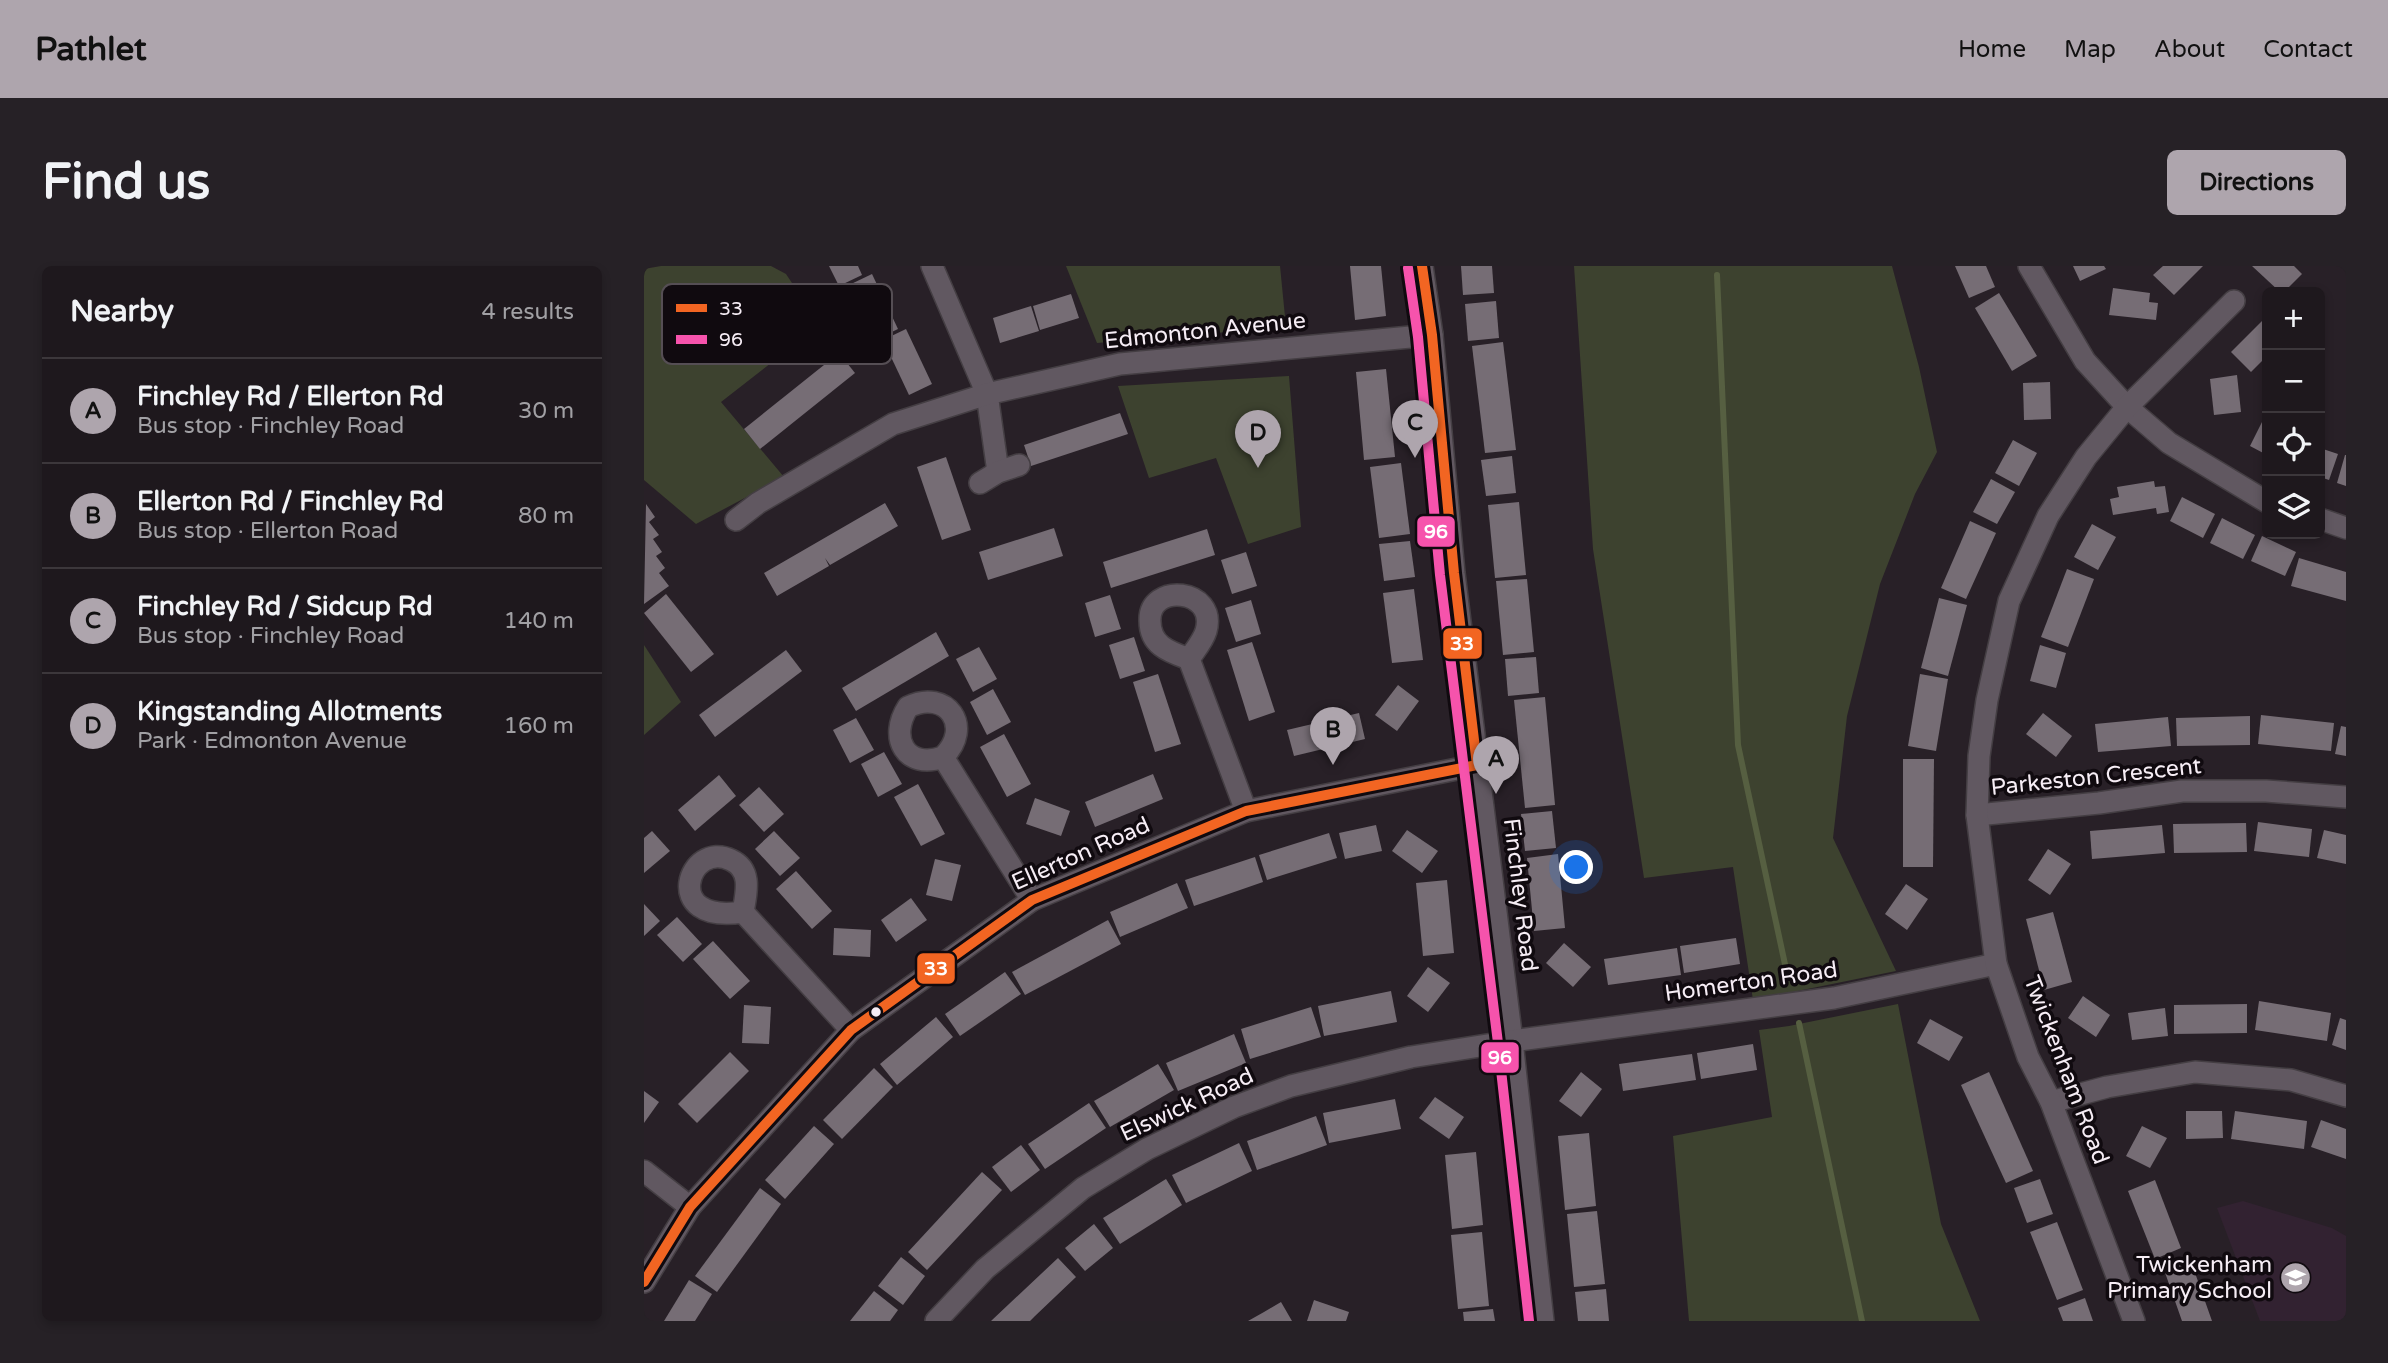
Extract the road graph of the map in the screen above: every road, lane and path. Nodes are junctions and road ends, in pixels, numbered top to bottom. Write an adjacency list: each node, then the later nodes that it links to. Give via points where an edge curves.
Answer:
1 (932, 266): 6 (street)
2 (1422, 266): 5 (street, Finchley Road)
3 (2029, 266): 7 (street, via 2085,361)
4 (2234, 301): 7 (street, Twickenham Road)
5 (1432, 335): 6 (street, Edmonton Avenue, via 1120,364); 15 (street, Finchley Road)
6 (986, 394): 8 (street, via 989,477); 10 (street, Edmonton Avenue, via 894,424)
7 (2127, 407): 9 (street, via 2169,443); 18 (street, Twickenham Road, via 2086,457 2048,516 2009,601 1987,700)
8 (1019, 465)
9 (2262, 499)
10 (736, 520)
11 (2325, 521): 12 (street)
12 (2346, 528)
13 (1189, 659): 17 (street)
14 (943, 757): 19 (street)
15 (1477, 765): 17 (street, Ellerton Road); 23 (street, Finchley Road)
16 (2346, 797): 18 (street, Parkeston Crescent, via 2182,791)
17 (1246, 811): 19 (street, Ellerton Road)
18 (1977, 815): 21 (street, Twickenham Road)
19 (1032, 900): 22 (street, Ellerton Road)
20 (743, 912): 22 (street)
21 (1996, 964): 23 (street, Homerton Road, via 1833,998); 25 (street, Twickenham Road, via 2028,1057)
22 (851, 1030): 27 (street, Ellerton Road)
23 (1512, 1041): 29 (street, Elswick Road, via 1411,1057 1291,1086 1234,1107 1147,1149 1083,1188 985,1269); 30 (street, Finchley Road)
24 (2346, 1096): 25 (street, via 2291,1080 2195,1072)
25 (2051, 1102): 31 (street, Twickenham Road)
26 (644, 1171): 27 (street)
27 (690, 1207): 28 (street, Ellerton Road)
28 (644, 1282)
29 (936, 1321)
30 (1543, 1321)
31 (2134, 1321)

